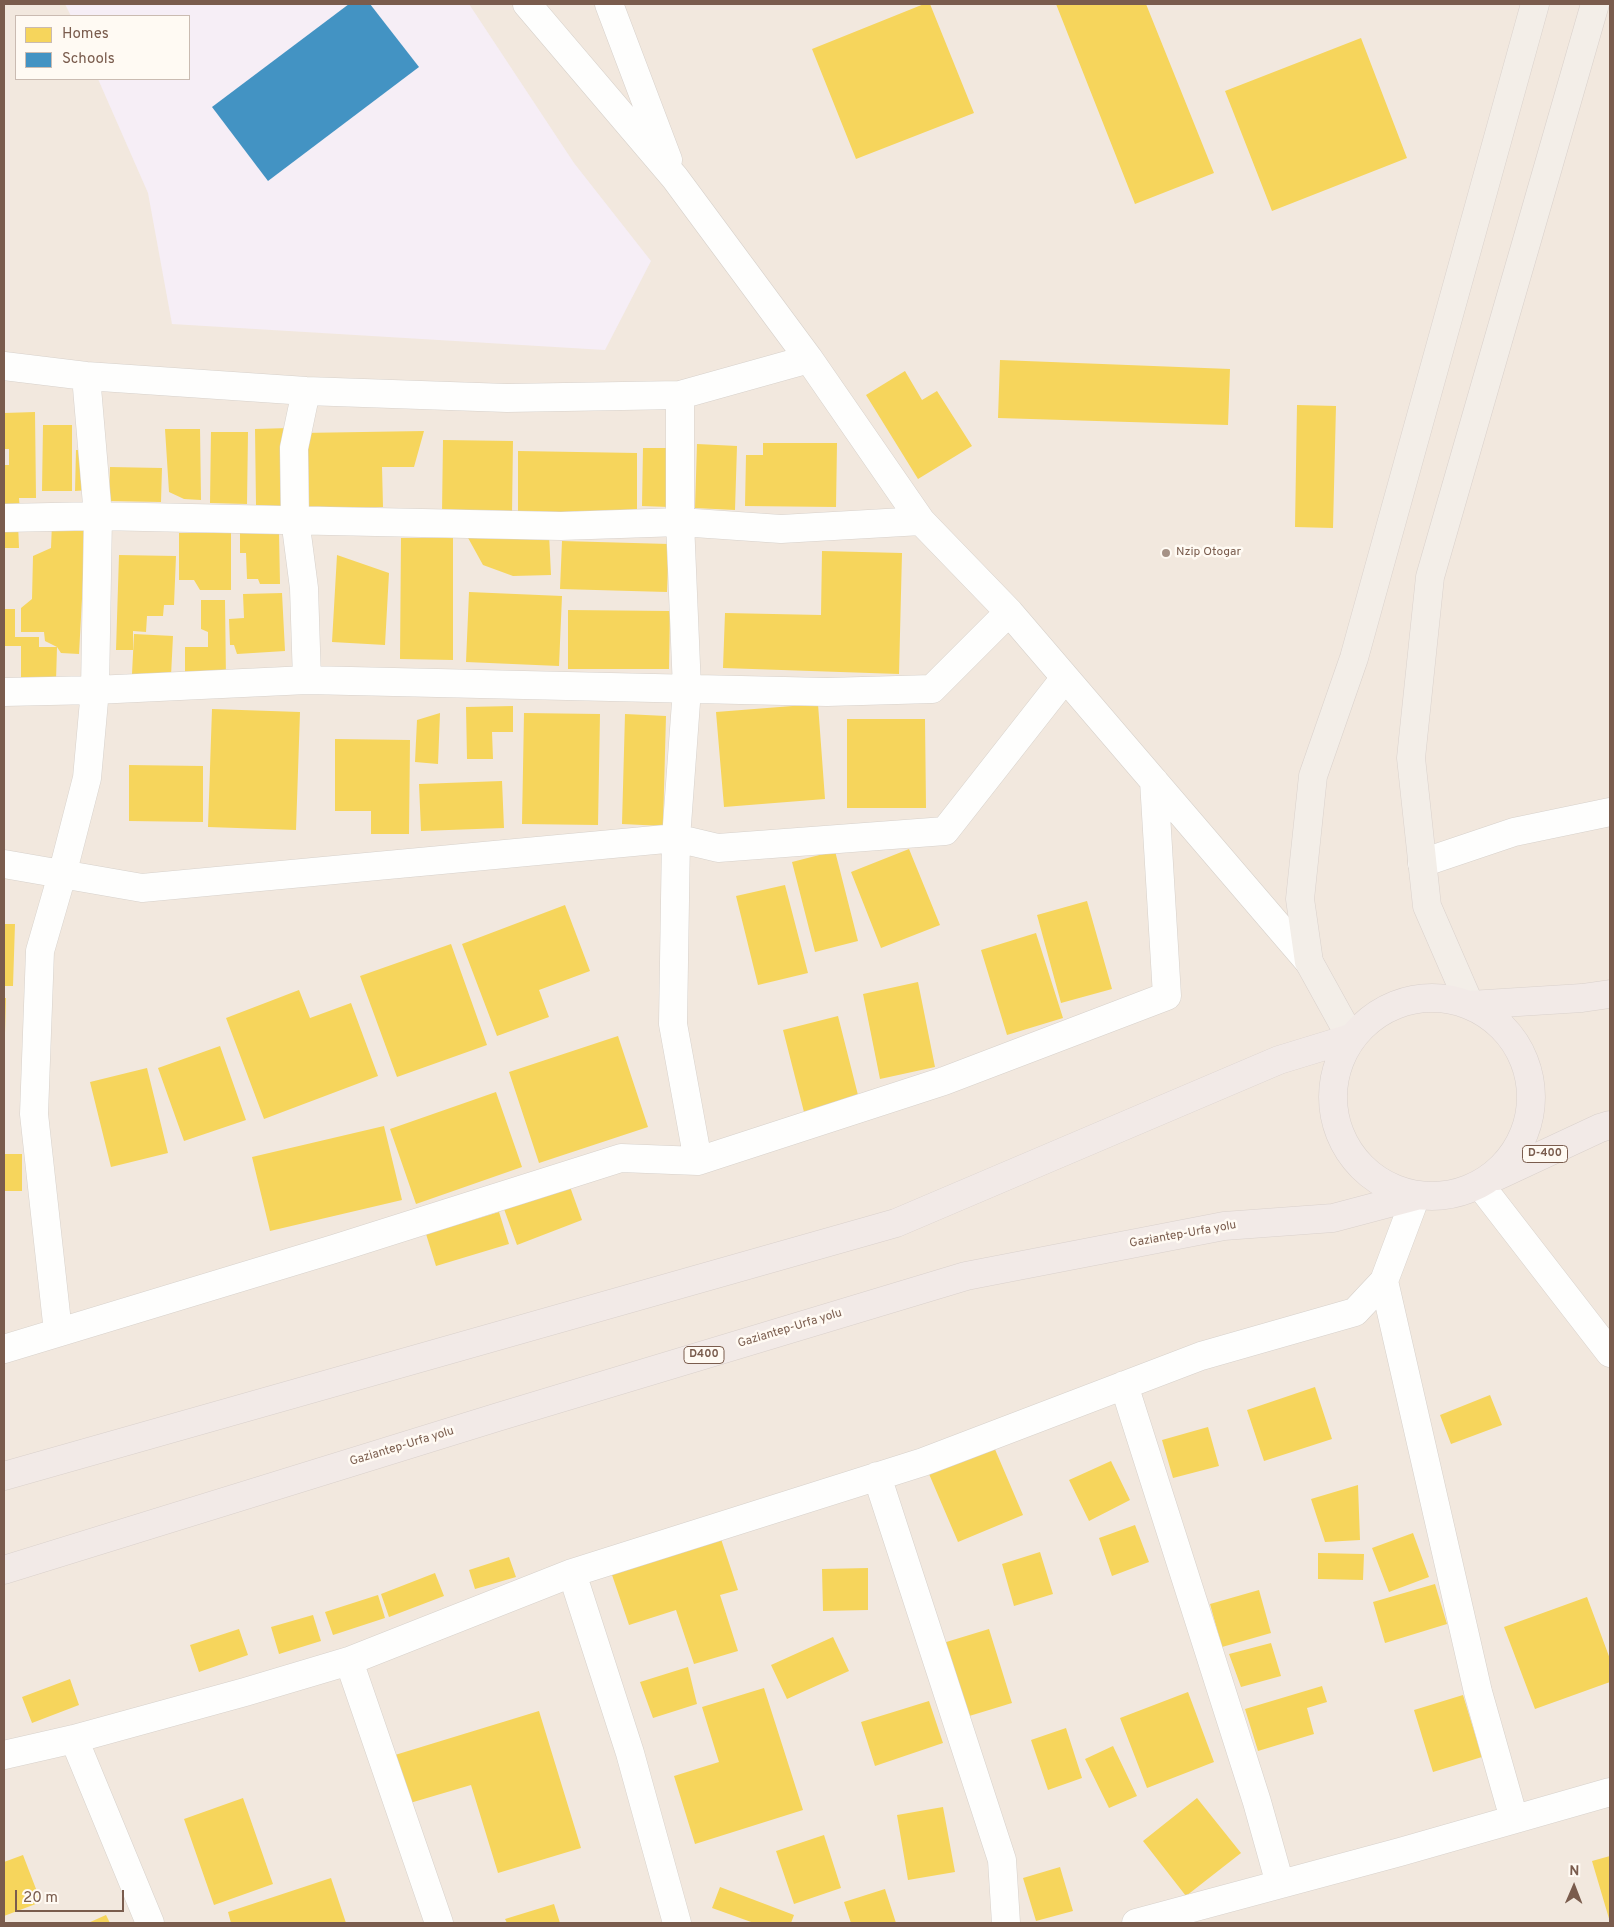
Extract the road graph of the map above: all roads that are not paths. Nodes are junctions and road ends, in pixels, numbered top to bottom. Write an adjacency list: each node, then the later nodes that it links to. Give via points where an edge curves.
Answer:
1 (527, 4): 5 (street)
2 (609, 4): 5 (street)
3 (1535, 4): 28 (main road, via 1354,658 1313,776 1300,899)
4 (1595, 4): 25 (main road, via 1430,577 1410,758)
5 (675, 178): 6 (street)
6 (809, 359): 10 (street); 14 (street)
7 (4, 366): 8 (street)
8 (86, 376): 9 (street); 11 (street)
9 (306, 391): 10 (street, via 507,398); 13 (street, via 294,448)
10 (680, 395): 15 (street)
11 (98, 516): 12 (street); 13 (street); 20 (street)
12 (4, 518)
13 (295, 519): 15 (street, via 561,526); 18 (street, via 304,588)
14 (921, 521): 15 (street, via 781,529); 16 (street)
15 (680, 522): 19 (street)
16 (1009, 612): 17 (street); 19 (street, via 932,689 827,692)
17 (1065, 678): 22 (street); 24 (street, via 945,830 718,848)
18 (307, 680): 19 (street); 20 (street)
19 (687, 689): 24 (street)
20 (95, 690): 21 (street); 27 (street, via 87,778)
21 (4, 692)
22 (1154, 781): 28 (street); 33 (street, via 1167,996 944,1081)
23 (1610, 812): 25 (street, via 1514,832)
24 (676, 838): 27 (street, via 142,888); 33 (street, via 673,1024)
25 (1422, 863): 30 (main road, via 1427,906)
26 (4, 864): 27 (street)
27 (62, 875): 37 (street, via 40,951 34,1114)
28 (1310, 962): 31 (main road)
29 (1610, 994): 30 (highway)
30 (1470, 1005): 31 (highway, via 1438,998 1407,1001 1376,1015); 34 (highway, via 1497,1022 1517,1046 1529,1075 1531,1100 1523,1138 1505,1164)
31 (1351, 1038): 35 (highway, via 1336,1068 1332,1102 1339,1136 1357,1164 1384,1185); 41 (highway, via 1279,1060 896,1223)
32 (1610, 1125): 34 (highway, D-400)
33 (698, 1161): 37 (street, via 621,1158)
34 (1480, 1185): 35 (highway, via 1450,1195); 39 (street)
35 (1416, 1196): 36 (street); 43 (highway, Gaziantep-Urfa yolu / D400, via 1333,1218 1224,1226 966,1276)
36 (1384, 1281): 40 (street, via 1355,1312 1201,1356); 49 (street, via 1478,1692)
37 (58, 1332): 38 (street)
38 (4, 1349)
39 (1610, 1353)
40 (1124, 1385): 42 (street, via 923,1462); 50 (street, via 1258,1802)
41 (4, 1476)
42 (877, 1476): 44 (street); 54 (street, via 1002,1860)
43 (4, 1570)
44 (572, 1573): 45 (street); 53 (street, via 630,1753)
45 (349, 1661): 46 (street); 52 (street)
46 (74, 1739): 47 (street); 51 (street)
47 (4, 1755)
48 (1610, 1792): 49 (street)
49 (1514, 1819): 50 (street)
50 (1280, 1884): 55 (street)
51 (150, 1923)
52 (439, 1923)
53 (677, 1923)
54 (1006, 1923)
55 (1136, 1923)

